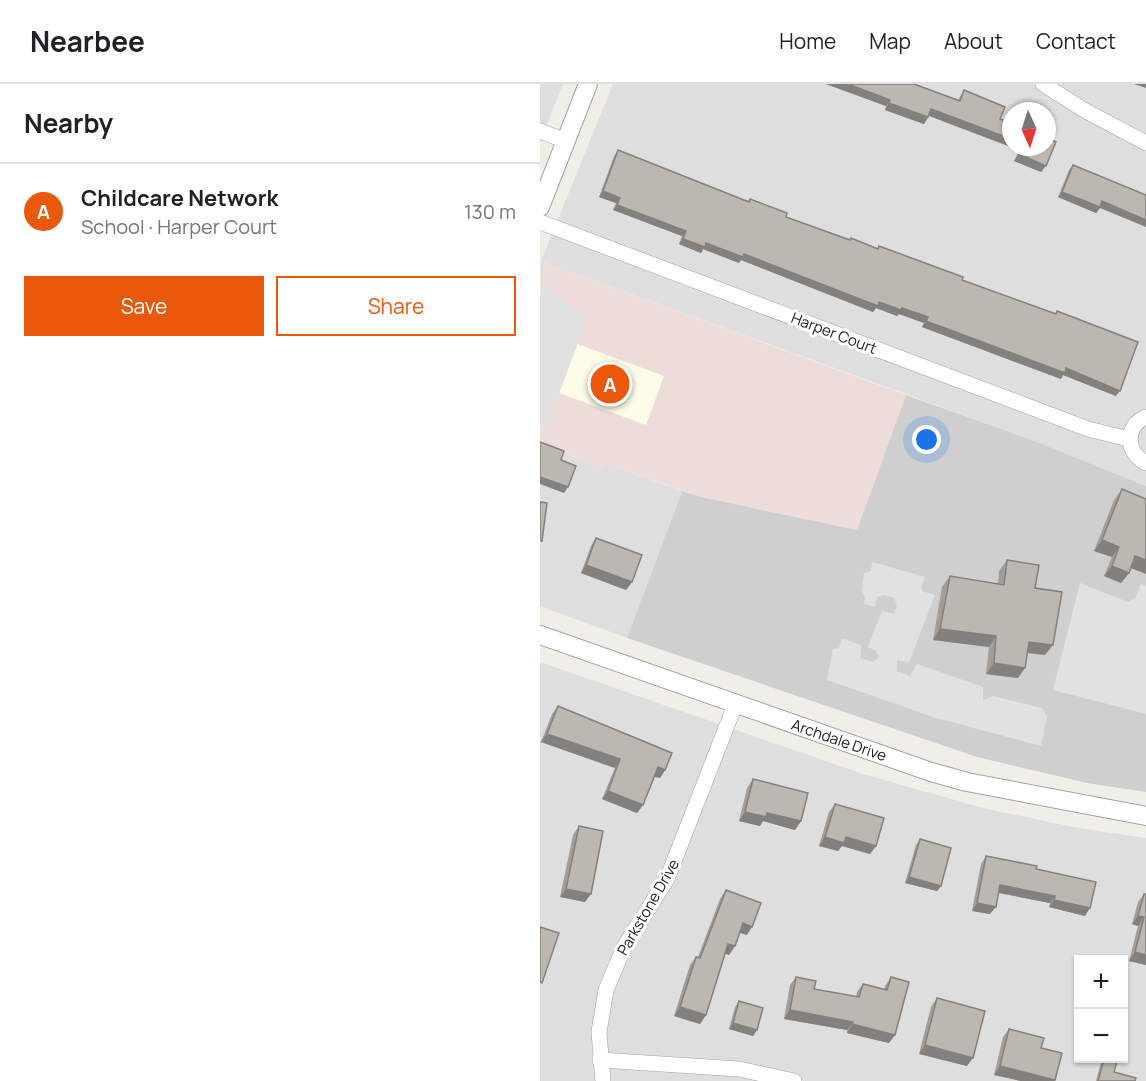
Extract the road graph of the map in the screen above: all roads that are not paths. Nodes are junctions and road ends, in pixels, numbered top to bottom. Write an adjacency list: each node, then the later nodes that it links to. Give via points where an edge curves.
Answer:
1 (588, 84): 4 (street)
2 (1043, 84): 5 (street)
3 (540, 131): 4 (street)
4 (566, 141): 6 (street)
5 (1146, 143)
6 (540, 207)
7 (540, 222): 9 (street, Harper Court, via 1088,429)
8 (1146, 417): 9 (street, via 1136,424)
9 (1129, 439): 10 (street, via 1134,454)
10 (1146, 463)
11 (540, 635): 12 (street, Archdale Drive)
12 (735, 705): 13 (street, Archdale Drive, via 967,782); 14 (street, Parkstone Drive, via 667,879 617,961 606,990 598,1032)
13 (1146, 816)
14 (600, 1060): 15 (street, Parkstone Drive); 16 (street, via 739,1070)
15 (603, 1081)
16 (794, 1081)

